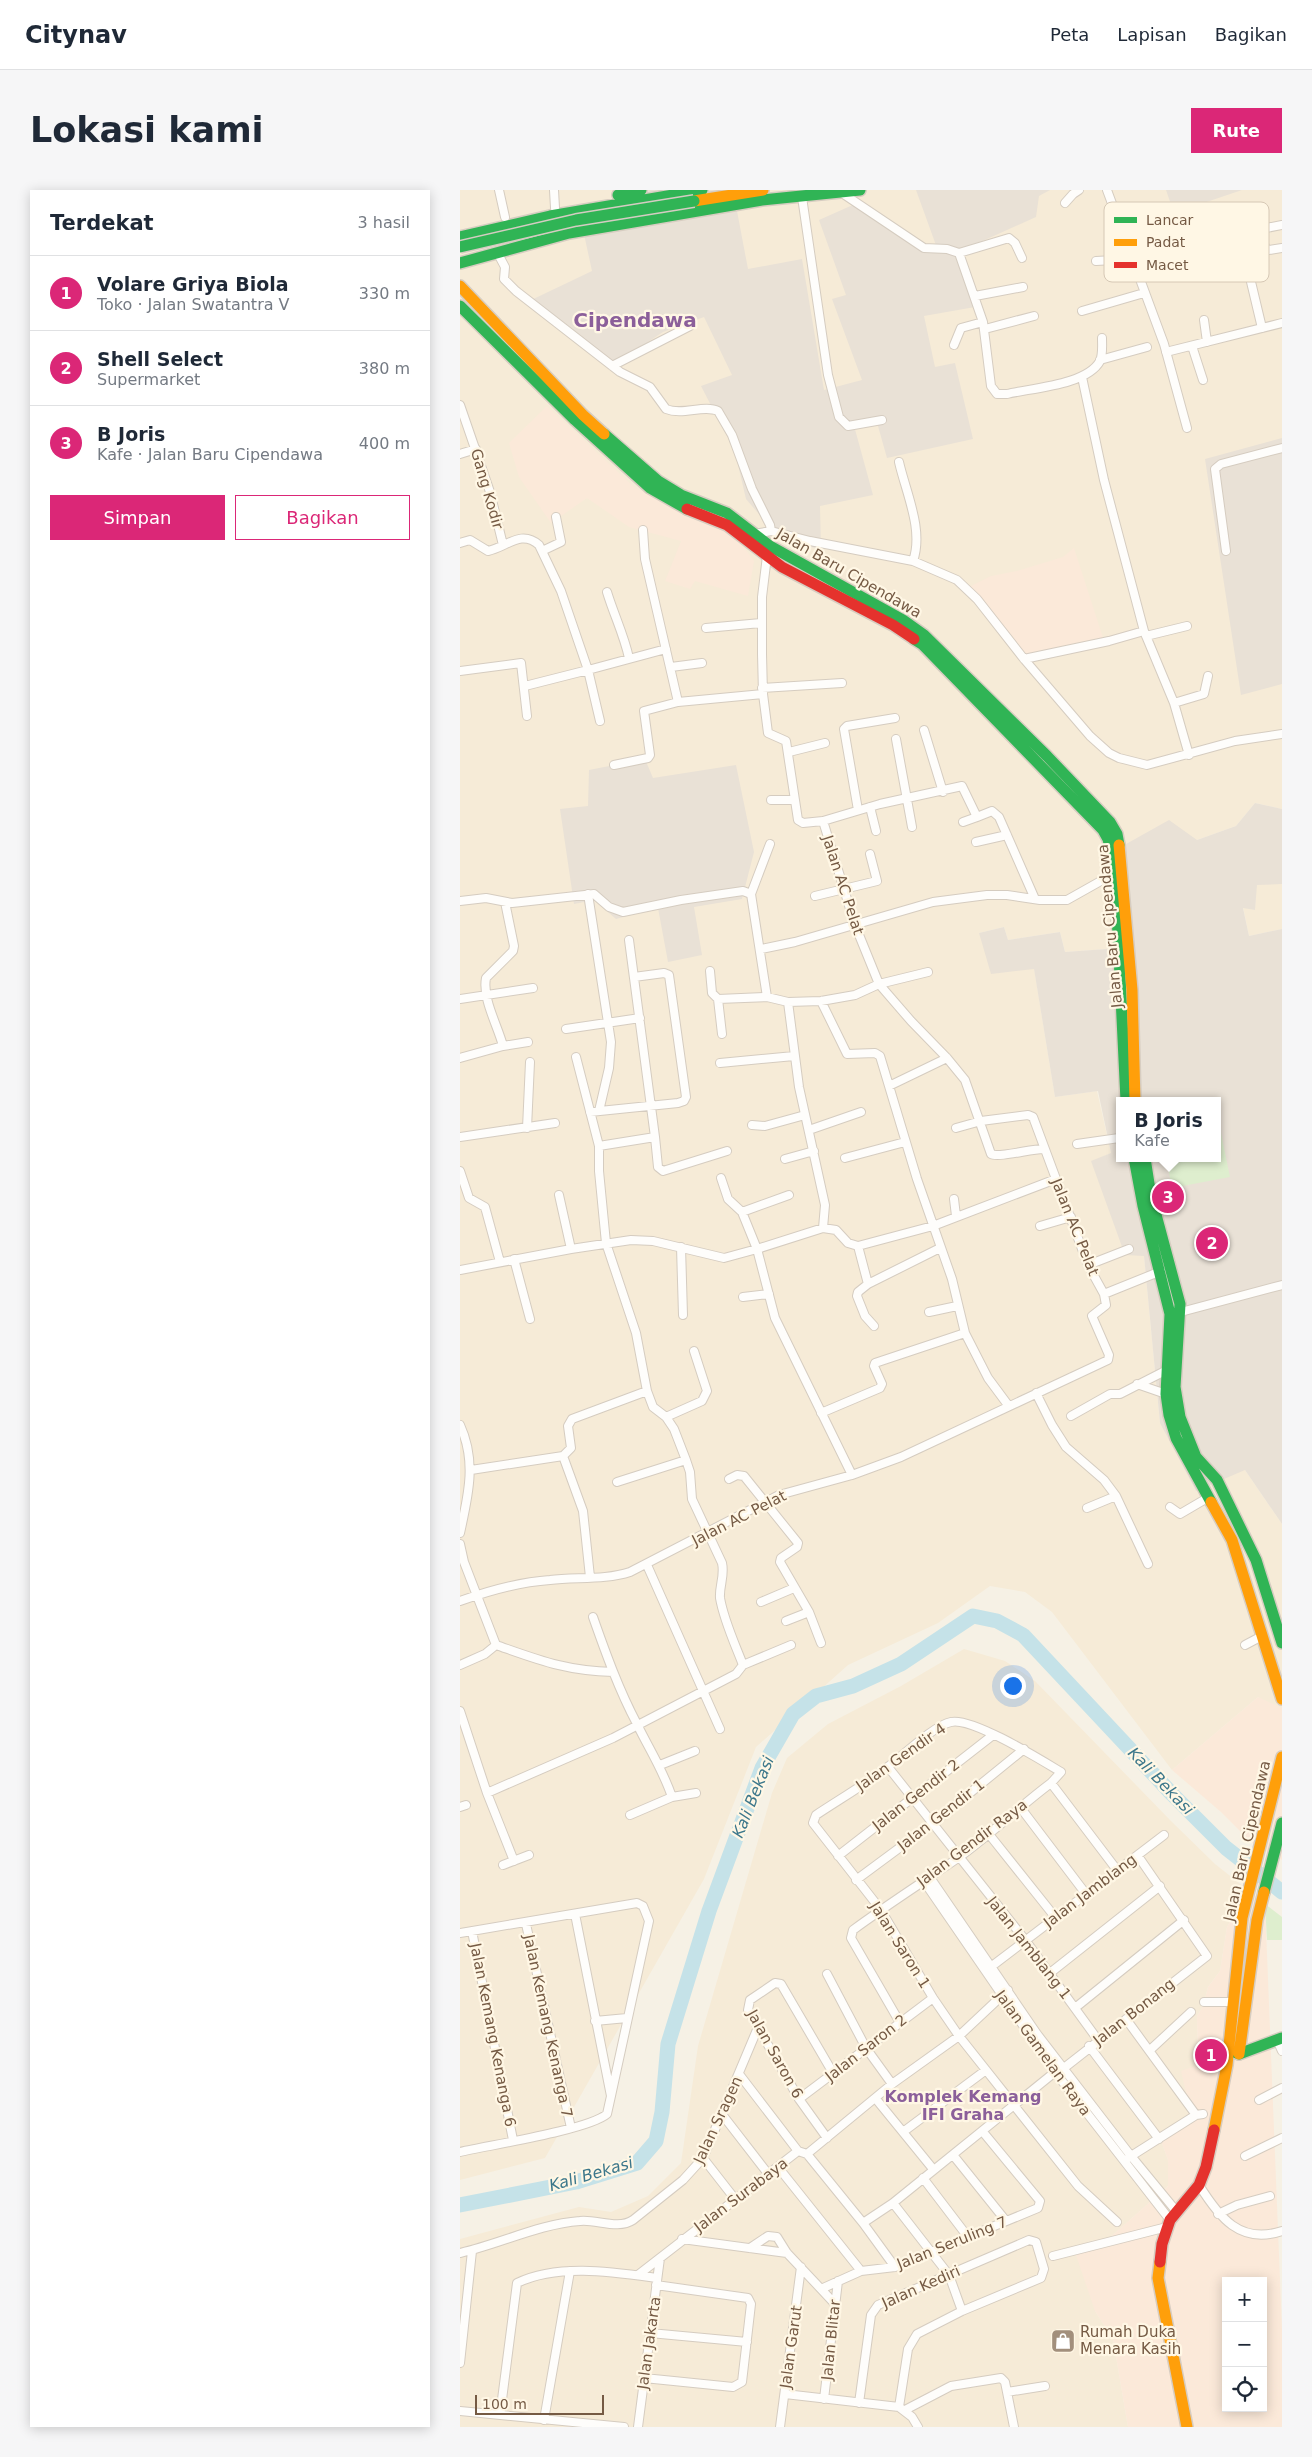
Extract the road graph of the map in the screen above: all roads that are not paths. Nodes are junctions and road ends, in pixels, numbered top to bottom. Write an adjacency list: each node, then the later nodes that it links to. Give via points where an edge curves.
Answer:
1 (500, 190): 15 (street)
2 (554, 190): 14 (street)
3 (641, 190): 8 (main road)
4 (763, 190): 10 (main road)
5 (860, 190): 9 (main road)
6 (1079, 190): 13 (street)
7 (1107, 190): 12 (street)
8 (618, 192): 14 (main road)
9 (842, 193): 11 (main road); 25 (street, via 918,245)
10 (696, 194): 19 (main road, via 596,206); 20 (main road, bridge)
11 (802, 197): 21 (main road, via 762,200 589,229); 56 (street, via 828,375 839,417 848,426)
12 (1111, 202)
13 (1065, 203)
14 (555, 208): 15 (main road)
15 (505, 217): 18 (main road)
16 (1282, 224): 17 (street)
17 (1269, 227)
18 (460, 231)
19 (460, 237)
20 (460, 246): 21 (main road, via 494,238)
21 (518, 246): 24 (main road)
22 (1282, 248): 23 (street)
23 (1269, 250)
24 (497, 252): 29 (main road); 52 (street, via 505,268 504,279 516,291)
25 (958, 253): 26 (street, via 1007,238 1015,243); 35 (street)
26 (1022, 258)
27 (1096, 261): 28 (street)
28 (1104, 261)
29 (460, 263)
30 (1140, 282): 34 (street)
31 (1251, 282): 43 (street)
32 (460, 286): 51 (main road, Jalan Baru Cipendawa)
33 (1023, 287): 35 (street)
34 (1144, 293): 37 (street); 49 (street)
35 (975, 296): 41 (street)
36 (460, 306): 51 (main road, Jalan Baru Cipendawa)
37 (1082, 311)
38 (1034, 316): 41 (street)
39 (1204, 320): 45 (street)
40 (1282, 323): 43 (street)
41 (984, 325): 46 (street, via 961,328); 53 (street, via 991,386 997,394)
42 (690, 326): 52 (street)
43 (1262, 328): 45 (street)
44 (1102, 338): 50 (street)
45 (1207, 342): 47 (street)
46 (954, 345)
47 (1192, 346): 49 (street); 54 (street)
48 (1146, 347): 50 (street)
49 (1166, 352): 57 (street)
50 (1100, 360): 53 (street)
51 (526, 365): 65 (main road, Jalan Baru Cipendawa, via 650,488 674,503)
52 (612, 366): 64 (street, via 655,391 671,411 713,408 721,413)
53 (1082, 377): 76 (street, via 1104,480)
54 (1204, 380)
55 (460, 405): 59 (street, Gang Kodir)
56 (882, 420)
57 (1187, 428)
58 (1282, 448): 69 (street, via 1220,464 1215,469)
59 (476, 449): 60 (street); 67 (street, Gang Kodir)
60 (460, 454)
61 (899, 462): 71 (street, via 916,528 918,549)
62 (556, 517): 68 (street, via 560,542)
63 (643, 530): 77 (street, via 645,559)
64 (771, 531): 65 (street); 71 (street)
65 (752, 537): 70 (main road, Jalan Baru Cipendawa); 80 (main road, Jalan Baru Cipendawa, via 903,620 924,635)
66 (460, 542): 67 (street, via 470,540 488,551)
67 (503, 545): 68 (street, via 523,537 534,540)
68 (542, 551): 83 (street, via 566,604)
69 (1226, 551)
70 (767, 556): 73 (street); 80 (main road, Jalan Baru Cipendawa, via 893,625)
71 (913, 561): 79 (street, via 950,576 965,587)
72 (608, 592): 78 (street)
73 (762, 622): 75 (street); 88 (street)
74 (1187, 626): 76 (street)
75 (706, 628)
76 (1145, 634): 79 (street); 90 (street)
77 (666, 649): 78 (street); 82 (street)
78 (629, 658): 83 (street)
79 (1024, 659): 99 (street, via 1090,736 1109,753 1147,765)
80 (948, 662): 100 (main road, Jalan Baru Cipendawa)
81 (702, 663): 82 (street)
82 (671, 667): 89 (street)
83 (588, 670): 87 (street); 93 (street)
84 (460, 671): 87 (street, via 518,662 523,667)
85 (1208, 676): 90 (street, via 1202,695)
86 (842, 683): 88 (street)
87 (525, 686): 91 (street)
88 (763, 691): 89 (street); 98 (street, via 768,734 784,740)
89 (678, 702): 101 (street, via 644,711 650,756)
90 (1174, 704): 99 (street)
91 (527, 716)
92 (896, 718): 107 (street, via 844,729)
93 (600, 721)
94 (924, 730): 102 (street)
95 (1282, 734): 99 (street, via 1235,741)
96 (896, 739): 103 (street)
97 (825, 743): 98 (street)
98 (789, 752): 105 (street, Jalan AC Pelat)
99 (1189, 755)
100 (1043, 759): 117 (main road, Jalan Baru Cipendawa, via 1103,830); 153 (main road, Jalan Baru Cipendawa, via 1110,822 1117,834 1132,990)
101 (614, 765)
102 (943, 792): 103 (street); 108 (street, via 962,786)
103 (908, 799): 106 (street); 111 (street)
104 (771, 800): 105 (street)
105 (794, 800): 109 (street, Jalan AC Pelat, via 800,822)
106 (870, 807): 107 (street); 112 (street)
107 (858, 810): 109 (street)
108 (977, 816): 110 (street); 113 (street, via 992,811 996,813)
109 (823, 821): 118 (street, Jalan AC Pelat)
110 (963, 822)
111 (912, 826)
112 (876, 831)
113 (1007, 835): 114 (street); 122 (street)
114 (976, 842)
115 (770, 844): 120 (street)
116 (870, 854): 118 (street, via 877,881)
117 (1115, 873): 122 (street, via 1067,900); 152 (main road, Jalan Baru Cipendawa)
118 (843, 891): 121 (street); 125 (street, Jalan AC Pelat)
119 (588, 894): 120 (street, via 596,894 609,907 623,912 743,891); 124 (street); 140 (street)
120 (751, 894): 127 (street)
121 (815, 896)
122 (1035, 899): 125 (street, via 1006,895 933,902)
123 (460, 901): 124 (street, via 486,898)
124 (504, 902): 133 (street, via 514,946 510,955 486,978)
125 (855, 926): 127 (street); 131 (street, Jalan AC Pelat)
126 (629, 940): 130 (street)
127 (761, 949): 134 (street)
128 (710, 971): 136 (street, via 712,993)
129 (928, 972): 131 (street)
130 (634, 977): 139 (street); 154 (street, via 666,973 671,988 686,1097 678,1103)
131 (879, 984): 137 (street, via 864,993); 148 (street, Jalan AC Pelat)
132 (533, 988): 133 (street)
133 (487, 995): 135 (street); 144 (street)
134 (766, 997): 136 (street); 138 (street)
135 (460, 999)
136 (718, 999): 142 (street)
137 (821, 1001): 138 (street); 151 (street, via 847,1054 877,1054)
138 (788, 1002): 145 (street)
139 (640, 1018): 140 (street); 154 (street)
140 (607, 1023): 141 (street); 155 (street, via 611,1055)
141 (566, 1029)
142 (722, 1034)
143 (528, 1042): 144 (street)
144 (503, 1046): 147 (street)
145 (794, 1056): 150 (street); 157 (street)
146 (576, 1057): 155 (street)
147 (460, 1058)
148 (947, 1058): 151 (street); 158 (street, Jalan AC Pelat, via 964,1080)
149 (530, 1062): 161 (street)
150 (720, 1063)
151 (889, 1086): 167 (street)
152 (1126, 1097)
153 (1135, 1097)
154 (652, 1105): 155 (street); 165 (street)
155 (595, 1111): 169 (street)
156 (861, 1112): 163 (street)
157 (805, 1115): 160 (street, via 765,1126); 163 (street)
158 (981, 1121): 162 (street); 170 (street, via 1030,1115); 170 (street, Jalan AC Pelat, via 992,1155)
159 (555, 1123): 161 (street)
160 (752, 1125)
161 (527, 1128): 164 (street)
162 (956, 1128)
163 (808, 1130): 171 (street)
164 (460, 1137)
165 (654, 1138): 169 (street); 172 (street, via 658,1167 663,1171)
166 (1116, 1138): 168 (street)
167 (905, 1142): 173 (street); 186 (street)
168 (1077, 1144)
169 (599, 1146): 189 (street)
170 (1043, 1149): 179 (street, Jalan AC Pelat)
171 (814, 1151): 174 (street); 188 (street, via 825,1205)
172 (727, 1152)
173 (845, 1158)
174 (785, 1160)
175 (1135, 1162): 200 (main road)
176 (1146, 1162): 208 (main road, via 1151,1196 1170,1259)
177 (460, 1171): 197 (street, via 469,1198 485,1207)
178 (721, 1178): 183 (street, via 728,1199)
179 (1056, 1180): 184 (street); 185 (street, Jalan AC Pelat)
180 (559, 1195): 193 (street)
181 (789, 1195): 183 (street)
182 (954, 1199): 184 (street)
183 (742, 1212): 195 (street)
184 (956, 1216): 186 (street)
185 (1071, 1217): 187 (street); 198 (street, Jalan AC Pelat)
186 (933, 1226): 190 (street); 192 (street)
187 (1040, 1226)
188 (822, 1228): 190 (street, via 836,1230 850,1244); 195 (street)
189 (606, 1243): 191 (street, via 642,1240); 193 (street); 216 (street, via 636,1333)
190 (858, 1246): 201 (street)
191 (681, 1247): 195 (street, via 724,1258); 209 (street)
192 (940, 1248): 201 (street); 206 (street, via 952,1279)
193 (571, 1249): 196 (street)
194 (1129, 1249): 198 (street)
195 (757, 1250): 203 (street)
196 (514, 1259): 197 (street); 210 (street)
197 (500, 1262): 199 (street)
198 (1088, 1265): 204 (street, Jalan AC Pelat)
199 (460, 1270)
200 (1161, 1271): 204 (street); 208 (main road)
201 (868, 1284): 211 (street, via 858,1292 857,1301)
202 (1282, 1286): 208 (street)
203 (769, 1294): 205 (street); 220 (street, via 775,1318)
204 (1104, 1294): 217 (street, Jalan AC Pelat, via 1106,1305 1092,1316 1108,1360)
205 (743, 1296)
206 (957, 1306): 207 (street); 212 (street)
207 (929, 1312)
208 (1175, 1313): 214 (main road); 245 (main road, via 1175,1387 1180,1417 1196,1456 1217,1480 1256,1560)
209 (683, 1315)
210 (530, 1319)
211 (874, 1326)
212 (965, 1333): 219 (street, via 988,1378); 220 (street, via 875,1363 882,1384 880,1388)
213 (694, 1351): 221 (street, via 706,1396 702,1401)
214 (1167, 1370): 215 (street); 218 (main road)
215 (1138, 1384): 218 (street); 222 (street, via 1120,1394 1110,1394)
216 (647, 1390): 221 (street, via 653,1407); 224 (street, via 572,1418 568,1426 571,1448)
217 (1036, 1393): 219 (street, Jalan AC Pelat); 230 (street, via 1066,1447 1104,1480)
218 (1166, 1394): 231 (main road, via 1176,1438)
219 (1008, 1405): 227 (street, Jalan AC Pelat, via 918,1450)
220 (821, 1413): 227 (street)
221 (666, 1416): 225 (street)
222 (1071, 1416)
223 (460, 1425): 226 (street, via 468,1446)
224 (563, 1456): 226 (street); 240 (street, via 583,1511)
225 (686, 1460): 229 (street); 236 (street, via 692,1499)
226 (471, 1470): 235 (street)
227 (852, 1475): 232 (street, Jalan AC Pelat, via 795,1489)
228 (730, 1479): 232 (street, via 736,1475 744,1476)
229 (618, 1482)
230 (1116, 1496): 234 (street); 238 (street)
231 (1209, 1497): 233 (street, via 1180,1514); 246 (main road, via 1232,1540)
232 (764, 1503): 236 (street, Jalan AC Pelat); 241 (street, via 798,1543 781,1560)
233 (1170, 1507)
234 (1086, 1508)
235 (460, 1533)
236 (707, 1534): 239 (street, Jalan AC Pelat); 257 (street, via 724,1570 720,1588 722,1605)
237 (460, 1544): 242 (street)
238 (1148, 1564)
239 (647, 1565): 240 (street, Jalan AC Pelat, via 623,1574); 259 (street)
240 (590, 1577): 242 (street, Jalan AC Pelat, via 526,1583)
241 (794, 1588): 244 (street); 247 (street)
242 (477, 1595): 243 (street, Jalan AC Pelat); 253 (street)
243 (460, 1601)
244 (761, 1602)
245 (1270, 1605): 246 (main road); 252 (main road)
246 (1254, 1611): 250 (main road)
247 (808, 1612): 249 (street); 251 (street)
248 (594, 1617): 258 (street)
249 (786, 1621)
250 (1262, 1636): 255 (street); 260 (main road)
251 (821, 1643)
252 (1282, 1643)
253 (496, 1644): 256 (street, via 485,1654); 258 (street, via 561,1668)
254 (792, 1645): 257 (street)
255 (1245, 1646)
256 (460, 1665)
257 (743, 1666): 259 (street, via 736,1674)
258 (613, 1672): 263 (street)
259 (703, 1690): 263 (street); 264 (street)
260 (1282, 1699)
261 (460, 1711): 262 (street)
262 (462, 1724): 273 (street)
263 (637, 1725): 269 (street); 273 (street)
264 (720, 1729)
265 (993, 1735): 266 (street, Jalan Gendir 4); 270 (street, Jalan Gendir 4, via 963,1722 951,1722); 276 (street, Jalan Gendir 2)
266 (1024, 1750): 271 (street, Jalan Gendir 4); 279 (street, Jalan Gendir 1)
267 (695, 1751): 269 (street)
268 (1282, 1757): 302 (main road, Jalan Baru Cipendawa, via 1245,1904)
269 (660, 1765): 275 (street)
270 (888, 1767): 276 (street, Jalan Jamblang 1); 284 (street, Jalan Gendir 4, via 813,1818 813,1823)
271 (1061, 1772): 272 (street, Jalan Gendir Raya)
272 (1051, 1783): 277 (street, Jalan Gendir Raya); 289 (street)
273 (487, 1793): 287 (street)
274 (696, 1793): 275 (street)
275 (672, 1796): 278 (street)
276 (913, 1797): 279 (street, Jalan Jamblang 1); 284 (street, Jalan Gendir 2)
277 (1020, 1807): 281 (street, Jalan Gendir Raya); 293 (street)
278 (630, 1815)
279 (933, 1823): 286 (street, Jalan Jamblang 1); 291 (street, Jalan Gendir 1)
280 (1282, 1823): 303 (main road, Jalan Baru Cipendawa, via 1257,1920)
281 (988, 1833): 286 (street, Jalan Gendir Raya); 296 (street)
282 (1164, 1835): 285 (street, Jalan Jamblang)
283 (529, 1855): 287 (street)
284 (838, 1856): 291 (street, Jalan Saron 1)
285 (1138, 1856): 289 (street, Jalan Jamblang); 292 (street)
286 (958, 1857): 290 (street, Jalan Gendir Raya); 301 (street, Jalan Jamblang 1)
287 (514, 1860): 288 (street)
288 (503, 1865)
289 (1117, 1870): 293 (street, Jalan Jamblang)
290 (926, 1878): 294 (street, Jalan Gendir Raya); 304 (street, Jalan Gamelan Raya)
291 (856, 1880): 294 (street, Jalan Saron 1)
292 (1160, 1886): 297 (street); 305 (street)
293 (1086, 1894): 296 (street, Jalan Jamblang)
294 (881, 1910): 308 (street, Jalan Saron 1); 316 (street, Jalan Gendir Raya, via 853,1930 851,1938)
295 (575, 1914): 298 (street); 313 (street, via 637,1903 647,1912 648,1921); 315 (street)
296 (1054, 1917): 301 (street, Jalan Jamblang)
297 (1184, 1920): 311 (street); 314 (street, Jalan Bonang, via 1207,1956)
298 (526, 1924): 299 (street); 341 (street, Jalan Kemang Kenanga 7)
299 (472, 1931): 300 (street); 347 (street, Jalan Kemang Kenanga 6)
300 (460, 1933)
301 (1026, 1941): 304 (street, Jalan Jamblang); 305 (street, Jalan Jamblang 1)
302 (1240, 1944): 303 (main road); 310 (main road, Jalan Baru Cipendawa)
303 (1254, 1946): 326 (main road, Jalan Baru Cipendawa)
304 (993, 1972): 307 (street, Jalan Gamelan Raya)
305 (1050, 1973): 311 (street, Jalan Jamblang 1)
306 (827, 1974): 322 (street)
307 (1004, 1992): 318 (street, Jalan Surabaya); 328 (street, Jalan Gamelan Raya); 330 (street, Jalan Gamelan Raya)
308 (932, 1998): 316 (street, Jalan Saron 2); 318 (street, Jalan Saron 1)
309 (1204, 2002): 310 (street)
310 (1234, 2002): 324 (main road, Jalan Baru Cipendawa)
311 (1075, 2008): 320 (street, Jalan Jamblang 1)
312 (1191, 2012): 323 (street)
313 (627, 2018): 315 (street); 335 (street)
314 (1126, 2018): 320 (street, Jalan Bonang); 323 (street)
315 (595, 2021): 335 (street)
316 (899, 2021): 322 (street, Jalan Saron 2)
317 (759, 2026): 331 (street, Jalan Saron 6, via 748,2010 750,2000 775,1983 781,1984); 332 (street, Jalan Sragen); 336 (street, Jalan Saron 6)
318 (959, 2036): 329 (street, Jalan Saron 1); 333 (street, Jalan Surabaya)
319 (1279, 2039): 325 (street); 326 (main road)
320 (1098, 2040): 321 (street, Jalan Bonang)
321 (1089, 2046): 328 (street, Jalan Bonang); 346 (street)
322 (866, 2048): 331 (street, Jalan Saron 2); 333 (street)
323 (1150, 2050): 346 (street, via 1200,2115)
324 (1227, 2050): 326 (main road); 327 (main road, Jalan Baru Cipendawa)
325 (1282, 2051)
326 (1239, 2054): 327 (main road)
327 (1227, 2065): 359 (main road, Jalan Baru Cipendawa)
328 (1064, 2068): 330 (street, Jalan Bonang); 354 (street, Jalan Gamelan Raya)
329 (986, 2070): 339 (street, Jalan Saron 1); 342 (street)
330 (1055, 2072): 339 (street, Jalan Bonang); 354 (street, Jalan Gamelan Raya)
331 (833, 2073): 336 (street, Jalan Saron 2)
332 (739, 2074): 340 (street, Jalan Sragen); 348 (street)
333 (892, 2084): 337 (street, Jalan Surabaya)
334 (1282, 2088): 338 (street)
335 (611, 2096): 341 (street, via 608,2114)
336 (799, 2098): 344 (street, Jalan Saron 6)
337 (876, 2099): 342 (street); 344 (street, Jalan Surabaya)
338 (1259, 2100)
339 (1014, 2106): 343 (street, Jalan Bonang); 366 (street, Jalan Saron 1, via 1078,2186)
340 (721, 2113): 353 (street, Jalan Sragen); 357 (street)
341 (571, 2128): 347 (street)
342 (903, 2132): 356 (street)
343 (983, 2132): 351 (street, Jalan Bonang); 365 (street, Jalan Seruling 7, via 1040,2201 1038,2208)
344 (827, 2138): 350 (street, Jalan Surabaya)
345 (1282, 2138): 352 (street)
346 (1159, 2139): 354 (street)
347 (513, 2140): 349 (street)
348 (798, 2151): 350 (street, Jalan Surabaya); 355 (street, Jalan Surabaya)
349 (460, 2152)
350 (807, 2154): 367 (street)
351 (953, 2155): 356 (street, Jalan Bonang); 365 (street)
352 (1245, 2156)
353 (703, 2158): 361 (street); 372 (street, Jalan Sragen, via 683,2180 629,2222 571,2222)
354 (1127, 2158): 364 (street, Jalan Gamelan Raya)
355 (778, 2167): 357 (street, Jalan Surabaya); 381 (street)
356 (933, 2169): 358 (street, Jalan Bonang)
357 (769, 2175): 361 (street, Jalan Surabaya)
358 (923, 2178): 362 (street, Jalan Bonang); 369 (street)
359 (1199, 2185): 363 (street); 364 (main road)
360 (1270, 2196): 363 (street)
361 (735, 2199): 370 (street, Jalan Surabaya)
362 (893, 2203): 367 (street, Jalan Bonang); 373 (street)
363 (1218, 2214): 368 (street, via 1250,2234 1263,2236)
364 (1171, 2219): 376 (street); 407 (main road, via 1162,2244 1158,2278)
365 (1006, 2222): 369 (street, Jalan Seruling 7)
366 (1117, 2222)
367 (863, 2223): 379 (street)
368 (1282, 2231)
369 (968, 2237): 373 (street, Jalan Seruling 7)
370 (682, 2239): 371 (street); 377 (street, Jalan Surabaya)
371 (750, 2248): 374 (street); 374 (street, via 773,2236)
372 (472, 2251): 375 (street, Jalan Sragen); 391 (street)
373 (932, 2252): 379 (street, Jalan Seruling 7); 382 (street)
374 (787, 2253): 378 (street)
375 (460, 2254)
376 (1053, 2256)
377 (660, 2258): 383 (street, Jalan Surabaya); 385 (street, Jalan Jakarta)
378 (801, 2267): 386 (street); 395 (street, Jalan Garut)
379 (895, 2267): 381 (street, Jalan Seruling 7)
380 (570, 2271): 383 (street); 400 (street, via 536,2276 515,2285); 401 (street)
381 (861, 2271): 384 (street, Jalan Seruling 7)
382 (949, 2275): 388 (street); 388 (street, Jalan Kediri, via 1029,2240 1038,2245 1044,2273 1038,2281); 397 (street, Jalan Kediri, via 884,2302 873,2310)
383 (638, 2276): 385 (street)
384 (838, 2280): 386 (street, Jalan Seruling 7); 387 (street, Jalan Blitar)
385 (657, 2282): 389 (street, Jalan Jakarta); 390 (street, via 746,2296 751,2304)
386 (821, 2289): 387 (street)
387 (835, 2304): 396 (street, Jalan Blitar)
388 (962, 2311): 398 (street, via 914,2336 908,2349)
389 (650, 2333): 390 (street); 392 (street, Jalan Jakarta)
390 (747, 2342): 392 (street, via 742,2382 738,2386)
391 (460, 2363)
392 (644, 2378): 403 (street, Jalan Jakarta)
393 (1045, 2386): 394 (street)
394 (1007, 2392): 398 (street, via 1004,2379 997,2377 951,2386); 406 (street)
395 (785, 2394): 396 (street); 404 (street, Jalan Garut)
396 (824, 2399): 397 (street)
397 (859, 2403): 398 (street)
398 (902, 2409): 405 (street)
399 (460, 2411): 400 (street)
400 (500, 2415): 401 (street)
401 (544, 2420): 402 (street)
402 (624, 2427)
403 (638, 2427)
404 (780, 2427)
405 (918, 2427)
406 (1014, 2427)
407 (1188, 2427)

